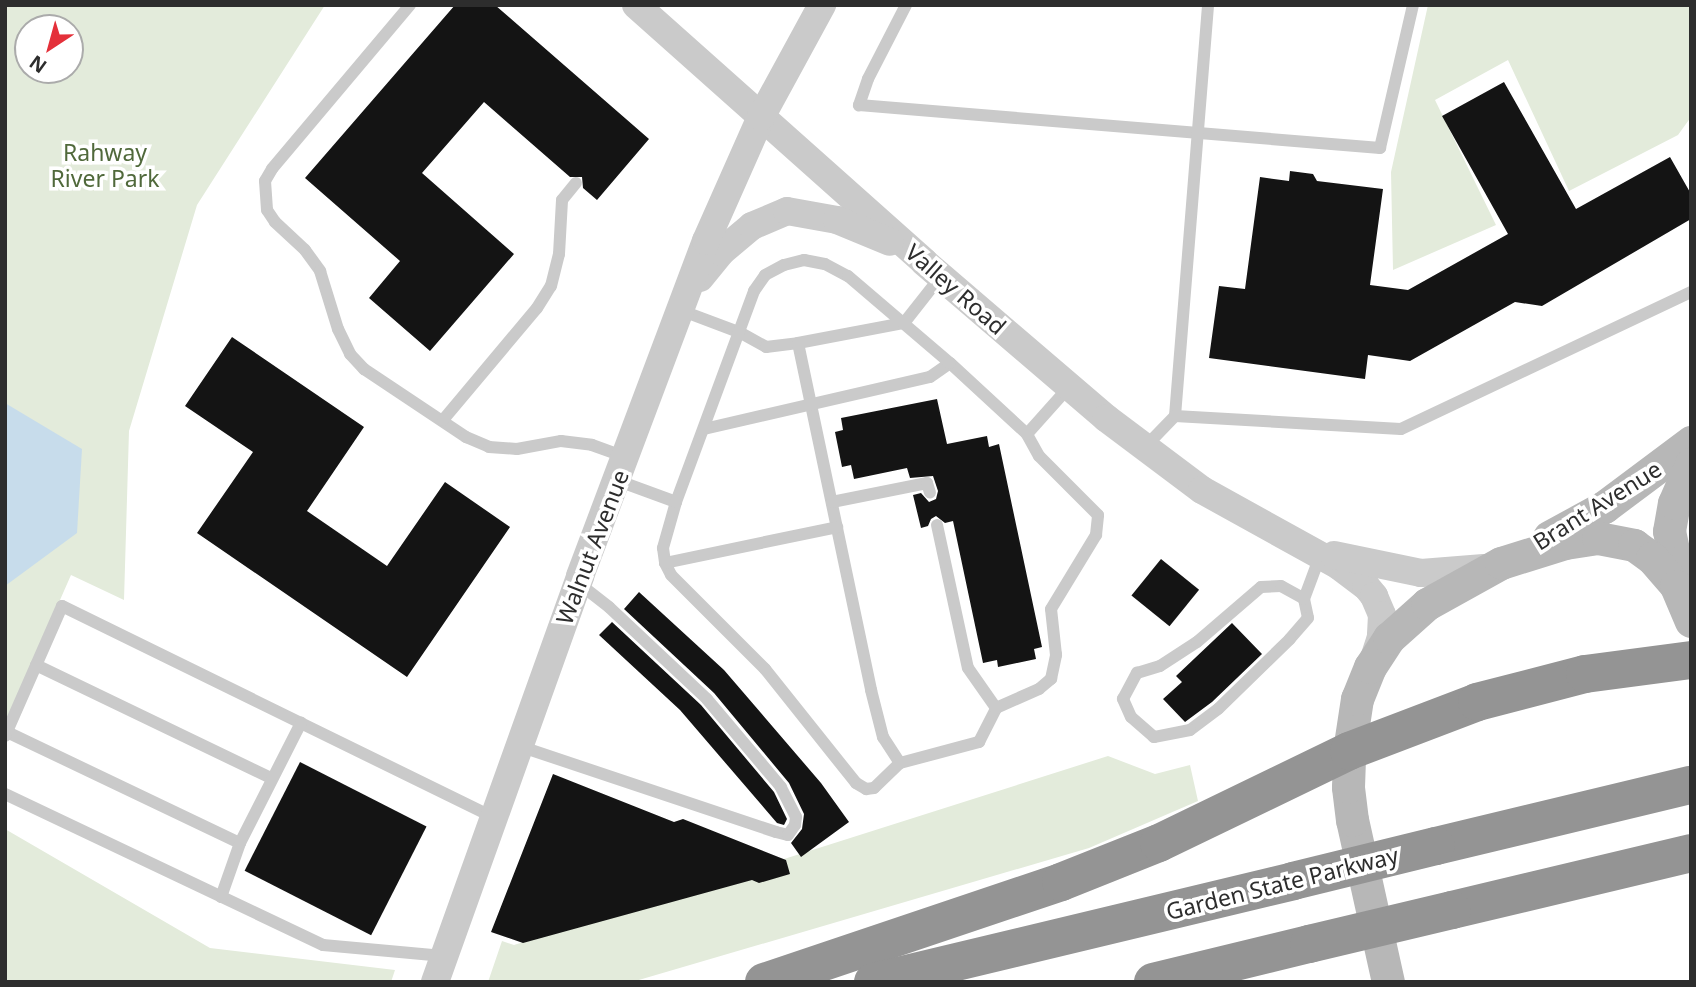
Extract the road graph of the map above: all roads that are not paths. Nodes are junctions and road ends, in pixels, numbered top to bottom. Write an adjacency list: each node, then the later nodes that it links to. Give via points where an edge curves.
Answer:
1 (410, 5): 20 (lane, via 272,169 264,197 275,222 320,271 349,354 363,369)
2 (636, 5): 7 (street, Valley Road)
3 (822, 5): 7 (street, Walnut Avenue)
4 (906, 5): 8 (lane, via 859,105)
5 (1208, 5): 8 (lane)
6 (1413, 5): 8 (lane, via 1380,148)
7 (761, 117): 10 (street, Valley Road); 12 (street, Walnut Avenue)
8 (1198, 133): 19 (lane)
9 (576, 183): 20 (lane, via 562,200 559,254 551,286)
10 (933, 269): 12 (street, via 901,248 837,220 787,211 752,226 721,252); 13 (lane); 17 (street, Valley Road)
11 (1691, 292): 19 (lane, via 1401,429)
12 (680, 310): 14 (lane); 26 (street, Walnut Avenue)
13 (904, 323): 14 (lane, via 848,276 804,260 765,275 754,291); 15 (lane); 16 (lane)
14 (741, 333): 15 (lane, via 766,347); 21 (lane)
15 (798, 343): 18 (lane)
16 (950, 363): 18 (lane, via 930,377); 22 (lane)
17 (1069, 387): 22 (lane); 24 (street, Valley Road)
18 (811, 402): 21 (lane); 29 (lane)
19 (1175, 416): 24 (lane)
20 (443, 420): 26 (lane, via 489,447 517,449 561,441 592,445)
21 (704, 429): 28 (lane)
22 (1027, 434): 41 (lane, via 1039,456 1098,515 1096,535 1051,609 1056,655 1051,679)
23 (1691, 442): 34 (main road, Brant Avenue, via 1604,507)
24 (1144, 448): 32 (street, Valley Road, via 1213,497)
25 (1691, 464): 37 (main road, Brant Avenue, via 1674,503 1669,531)
26 (621, 468): 28 (lane); 35 (street, Walnut Avenue)
27 (930, 493): 29 (lane, via 927,483)
28 (676, 502): 33 (lane, via 663,548)
29 (832, 502): 31 (lane)
30 (937, 525): 41 (lane, via 968,668)
31 (837, 527): 33 (lane); 46 (lane, via 883,737)
32 (1309, 550): 34 (street, Valley Road, via 1421,573 1465,572); 36 (lane); 40 (street, Valley Road, via 1366,586 1379,606 1382,626)
33 (665, 563): 46 (lane, via 679,585 765,669 856,783 874,788)
34 (1501, 563): 37 (main road, via 1584,539 1623,541 1661,567); 40 (main road, via 1413,614 1389,638)
35 (577, 583): 44 (street, Walnut Avenue); 44 (lane, via 707,699 781,787 796,817 795,825 788,835)
36 (1304, 599): 36 (lane, via 1308,618 1218,709 1190,730 1154,737 1131,717 1123,699 1137,673 1160,666 1196,642 1261,587 1281,586)
37 (1689, 613)
38 (1691, 660): 45 (highway, via 1639,664 1549,681 1466,706)
39 (36, 665): 42 (lane, via 62,606); 43 (lane); 47 (lane)
40 (1370, 667): 45 (main road, via 1357,699)
41 (996, 708): 46 (lane, via 979,742)
42 (301, 723): 47 (lane); 50 (lane)
43 (6, 734): 51 (lane)
44 (519, 746): 50 (street, Walnut Avenue)
45 (1349, 751): 55 (highway, via 1167,839 1072,878); 58 (main road, via 1352,820)
46 (900, 762)
47 (271, 778): 51 (lane)
48 (1691, 785): 56 (highway, Garden State Parkway, bridge)
49 (5, 794): 53 (lane)
50 (493, 817): 54 (street, Walnut Avenue)
51 (240, 843): 53 (lane)
52 (1691, 853): 57 (highway, bridge)
53 (220, 897): 54 (lane, via 323,945)
54 (439, 969)
55 (764, 982)
56 (873, 982)
57 (1153, 982)
58 (1388, 982)

